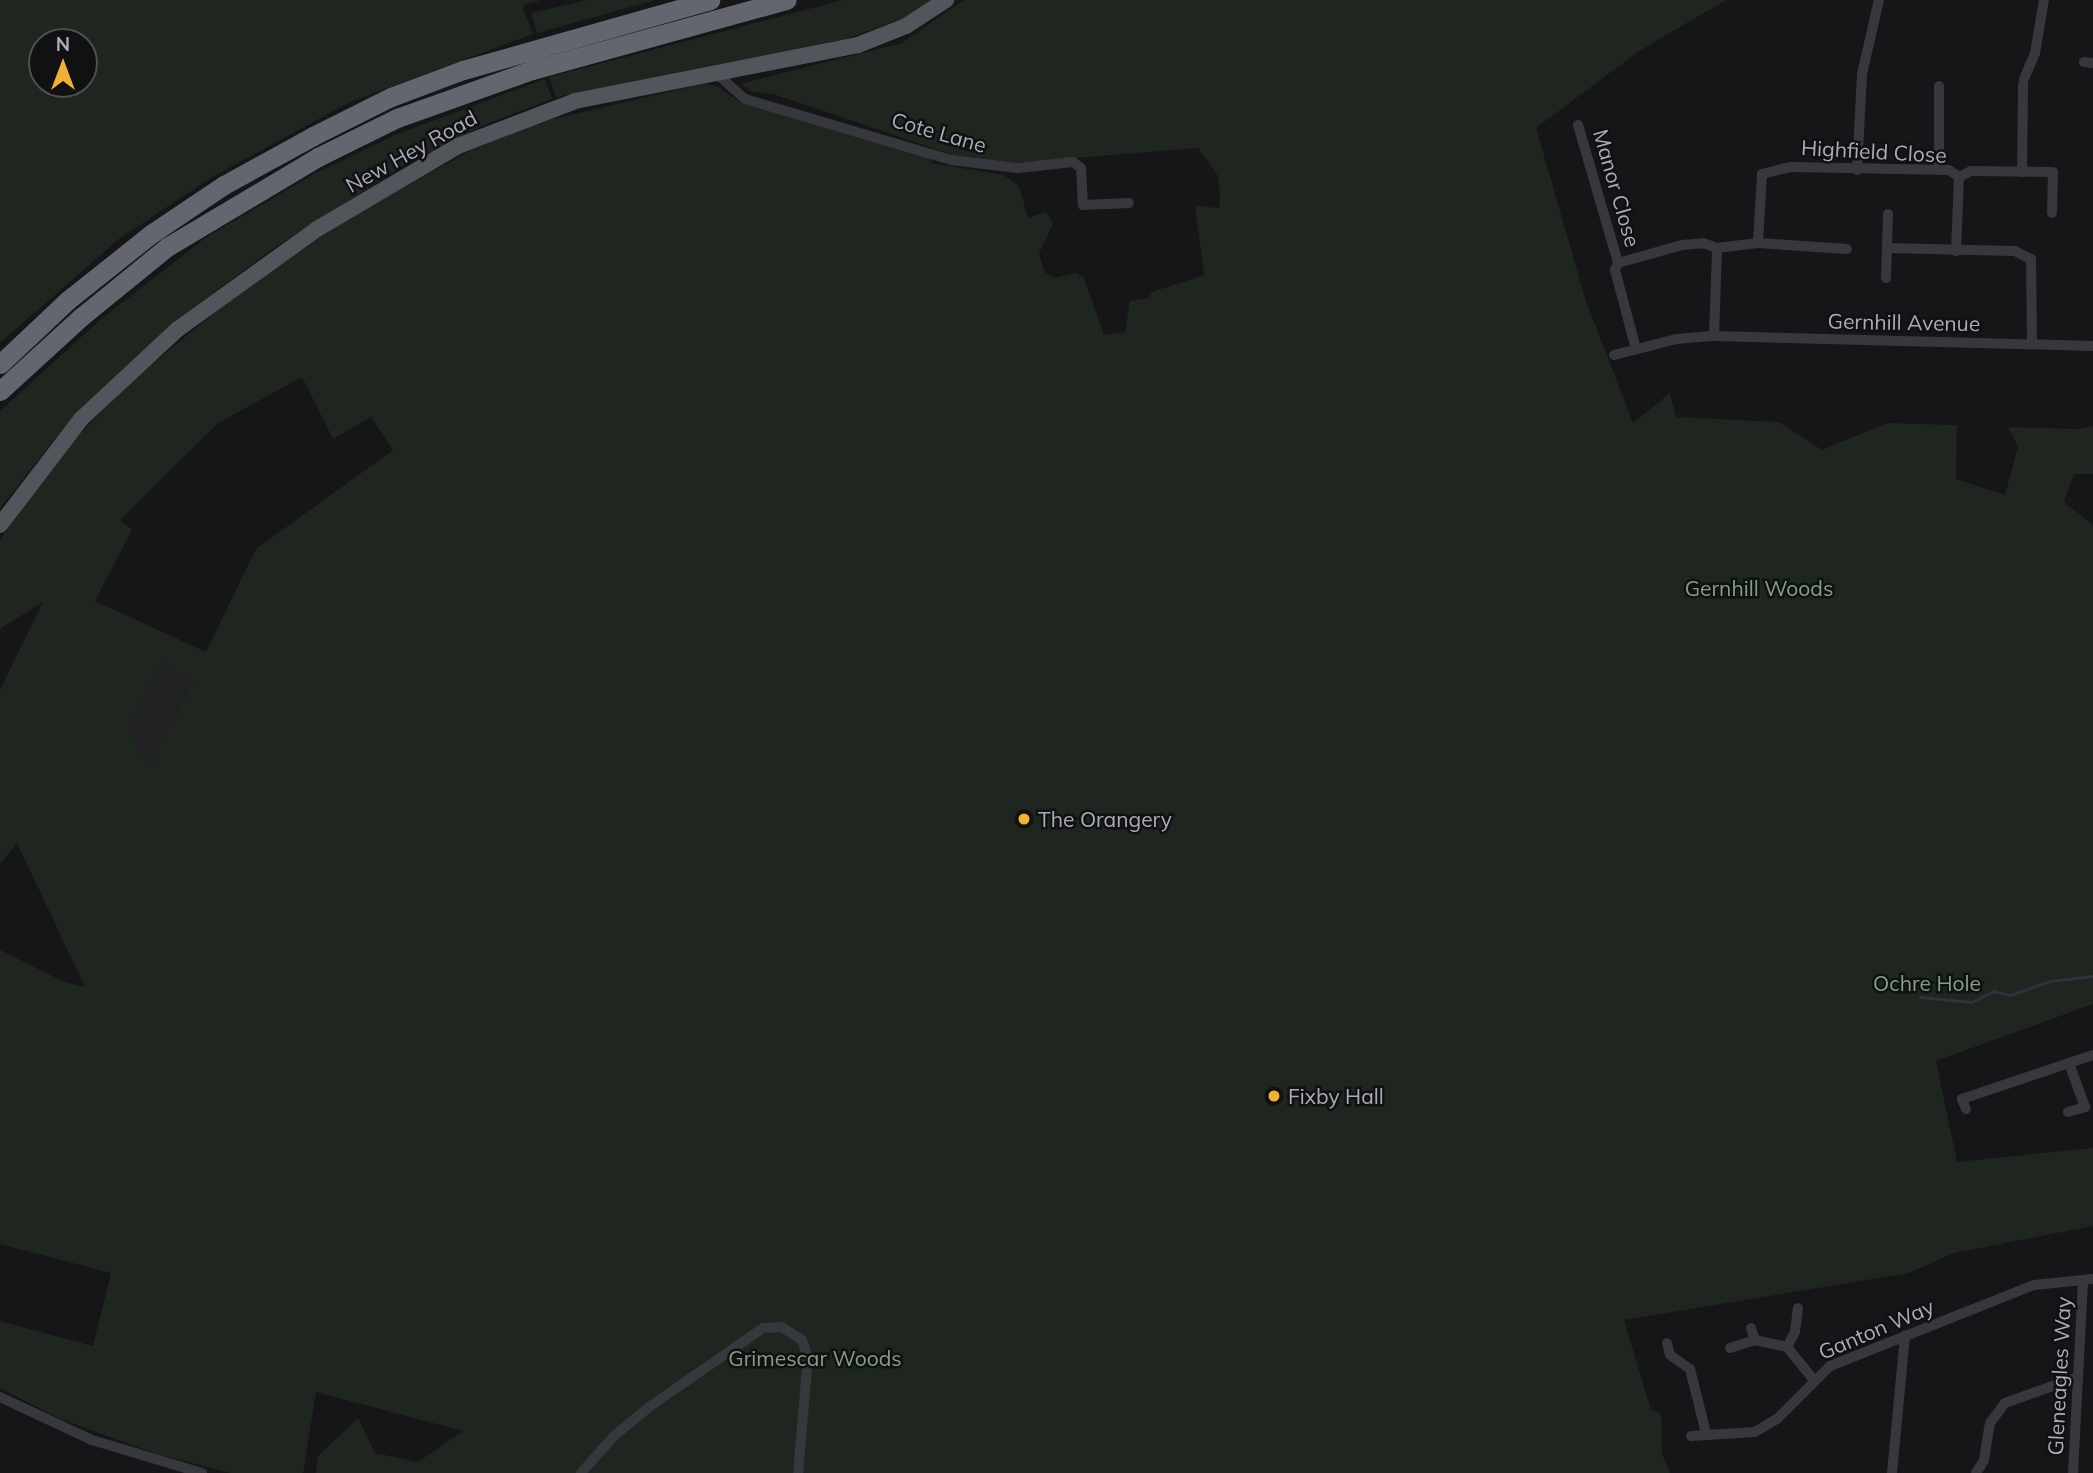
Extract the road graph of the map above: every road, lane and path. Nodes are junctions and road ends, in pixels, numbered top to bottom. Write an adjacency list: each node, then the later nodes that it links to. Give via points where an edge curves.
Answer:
1 (710, 0): 28 (highway, via 463,69 391,97 313,136 224,185 151,234 68,300)
2 (787, 0): 29 (highway, via 531,70 397,118 318,157 167,247 80,317)
3 (946, 0): 6 (main road, New Hey Road, via 906,26 858,44)
4 (1879, 0): 9 (street, via 1862,74)
5 (2044, 0): 11 (street, via 2035,53 2023,82)
6 (716, 73): 13 (street, Cote Lane, via 745,99 959,162 1018,168 1073,162 1081,168 1083,205); 30 (main road, New Hey Road, via 595,96 523,118 458,146 317,229 203,309 129,372 58,446)
7 (1940, 86): 10 (street)
8 (1578, 125): 21 (street, Manor Close)
9 (1857, 170): 10 (street, Highfield Close); 16 (street, Highfield Close, via 1791,167 1762,174)
10 (1939, 170): 12 (street, Highfield Close)
11 (2022, 172): 12 (street, Highfield Close, via 1971,170); 14 (street, Highfield Close, via 2053,172)
12 (1959, 177): 20 (street)
13 (1129, 203)
14 (2052, 213)
15 (1888, 214): 19 (street)
16 (1758, 243): 17 (street); 18 (street)
17 (1717, 248): 21 (street, Manor Close, via 1682,244); 23 (street)
18 (1847, 248)
19 (1887, 248): 20 (street); 22 (street)
20 (1956, 251): 24 (street, via 2015,251 2031,259)
21 (1618, 262): 26 (street, Manor Close, via 1615,270)
22 (1886, 278)
23 (1714, 336): 24 (street, Gernhill Avenue); 26 (street, Gernhill Avenue, via 1677,338)
24 (2032, 344): 25 (street, Gernhill Avenue)
25 (2093, 346)
26 (1636, 349): 27 (street, Gernhill Avenue)
27 (1614, 355)
28 (0, 364)
29 (0, 391)
30 (0, 526)
31 (2093, 1055): 32 (street)
32 (2069, 1063): 33 (street); 34 (street, via 1962,1099)
33 (2088, 1106): 35 (street)
34 (1966, 1109)
35 (2068, 1112)
36 (2088, 1280): 39 (street, Ganton Way, via 2034,1285); 44 (street, Gleneagles Way)
37 (1798, 1308): 42 (street, via 1795,1332)
38 (1751, 1328): 40 (street)
39 (1905, 1336): 45 (street, Ganton Way, via 1830,1366); 52 (street)
40 (1755, 1340): 42 (street); 43 (street)
41 (1667, 1343): 47 (street, via 1667,1357 1690,1369)
42 (1787, 1347): 45 (street)
43 (1730, 1348)
44 (2078, 1377): 53 (street, via 2004,1403 1990,1423 1984,1460); 54 (street, Gleneagles Way)
45 (1813, 1379): 47 (street, Ganton Way, via 1764,1428 1746,1434)
46 (0, 1397): 49 (street, via 92,1440)
47 (1706, 1433): 48 (street, Ganton Way)
48 (1691, 1436)
49 (202, 1473)
50 (581, 1473): 51 (street, via 614,1436 649,1407 763,1328 782,1327 802,1340 808,1357)
51 (798, 1473)
52 (1892, 1473)
53 (1976, 1473)
54 (2073, 1473)

